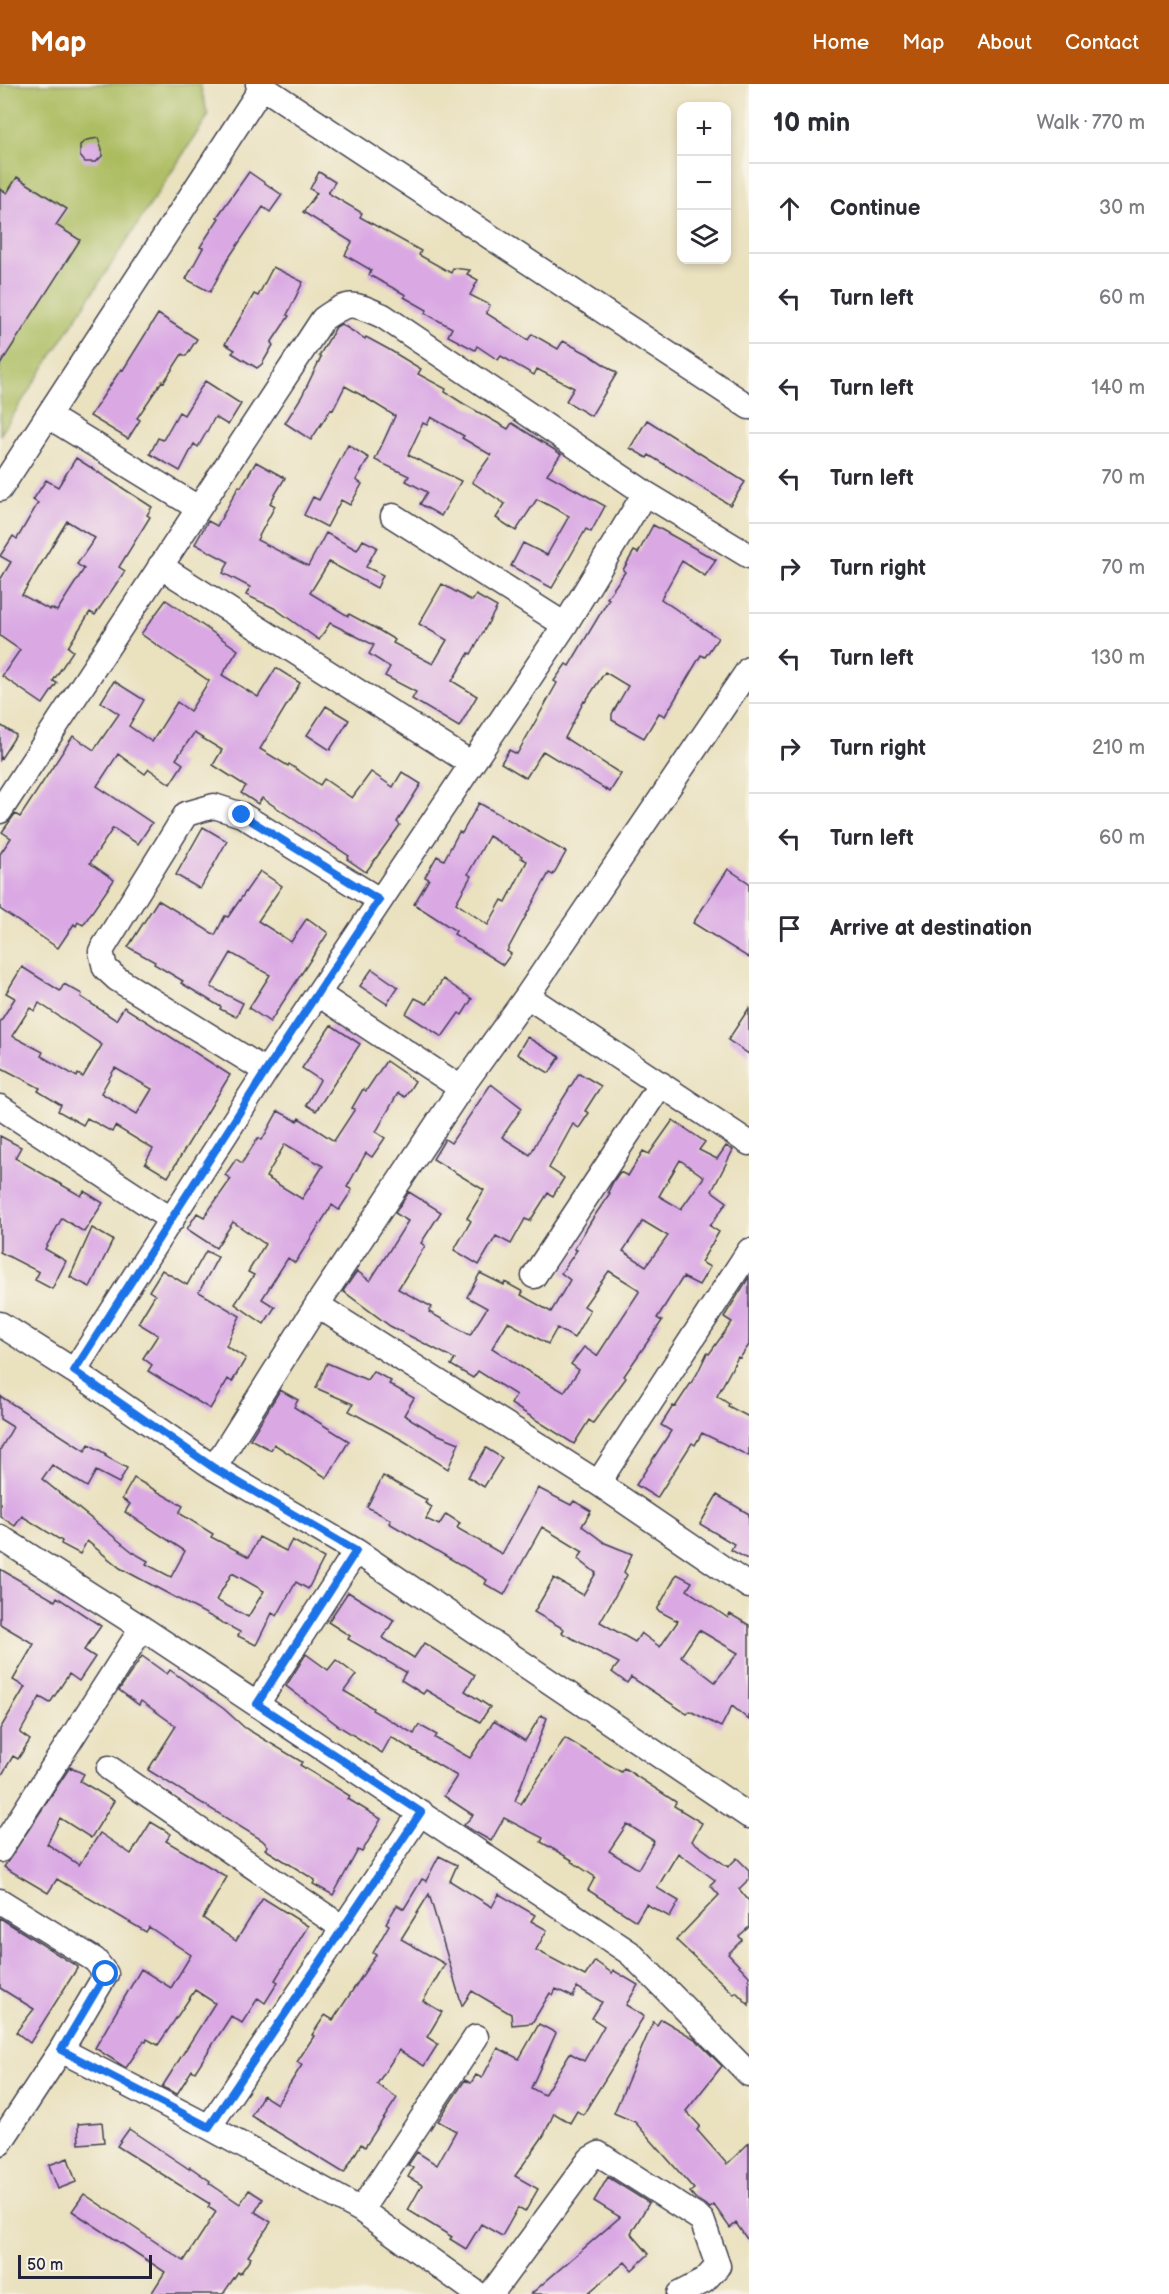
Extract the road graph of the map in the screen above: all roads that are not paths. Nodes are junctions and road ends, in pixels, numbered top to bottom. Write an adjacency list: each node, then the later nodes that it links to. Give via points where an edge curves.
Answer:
1 (261, 85): 2 (street); 3 (street)
2 (749, 407)
3 (48, 416): 4 (street); 6 (street)
4 (0, 489)
5 (645, 493): 6 (street, via 383,316 362,307 343,305 323,319); 8 (street); 10 (street)
6 (198, 508): 9 (street)
7 (393, 516): 10 (street)
8 (749, 556)
9 (160, 566): 12 (street); 13 (street)
10 (565, 625): 12 (street)
11 (749, 669): 16 (street)
12 (472, 764): 14 (street)
13 (0, 811)
14 (379, 900): 15 (street); 17 (street, via 242,815 214,806 186,814 101,951 105,968)
15 (318, 994): 17 (street); 19 (street)
16 (527, 996): 18 (street); 19 (street)
17 (266, 1071): 22 (street)
18 (661, 1084): 21 (street); 24 (street)
19 (461, 1088): 25 (street)
20 (0, 1107): 22 (street)
21 (749, 1143)
22 (172, 1220): 27 (street)
23 (749, 1251): 29 (street)
24 (534, 1276)
25 (317, 1305): 28 (street); 29 (street)
26 (0, 1324): 27 (street)
27 (74, 1371): 28 (street)
28 (214, 1468): 31 (street)
29 (598, 1484): 32 (street)
30 (0, 1537): 33 (street)
31 (356, 1551): 34 (street); 37 (street)
32 (749, 1586)
33 (142, 1628): 34 (street); 38 (street)
34 (257, 1704): 36 (street)
35 (110, 1768): 40 (street)
36 (421, 1812): 40 (street); 43 (street, via 630,1953)
37 (749, 1816)
38 (0, 1850)
39 (0, 1901): 42 (street, via 95,1959 106,1974)
40 (343, 1928): 44 (street)
41 (476, 2037): 46 (street)
42 (61, 2050): 44 (street); 45 (street)
43 (749, 2074)
44 (209, 2127): 46 (street)
45 (0, 2143)
46 (361, 2210): 47 (street)
47 (478, 2294)
48 (491, 2294): 49 (street, via 590,2159 599,2154 702,2220 718,2266 705,2281)
49 (679, 2294)

